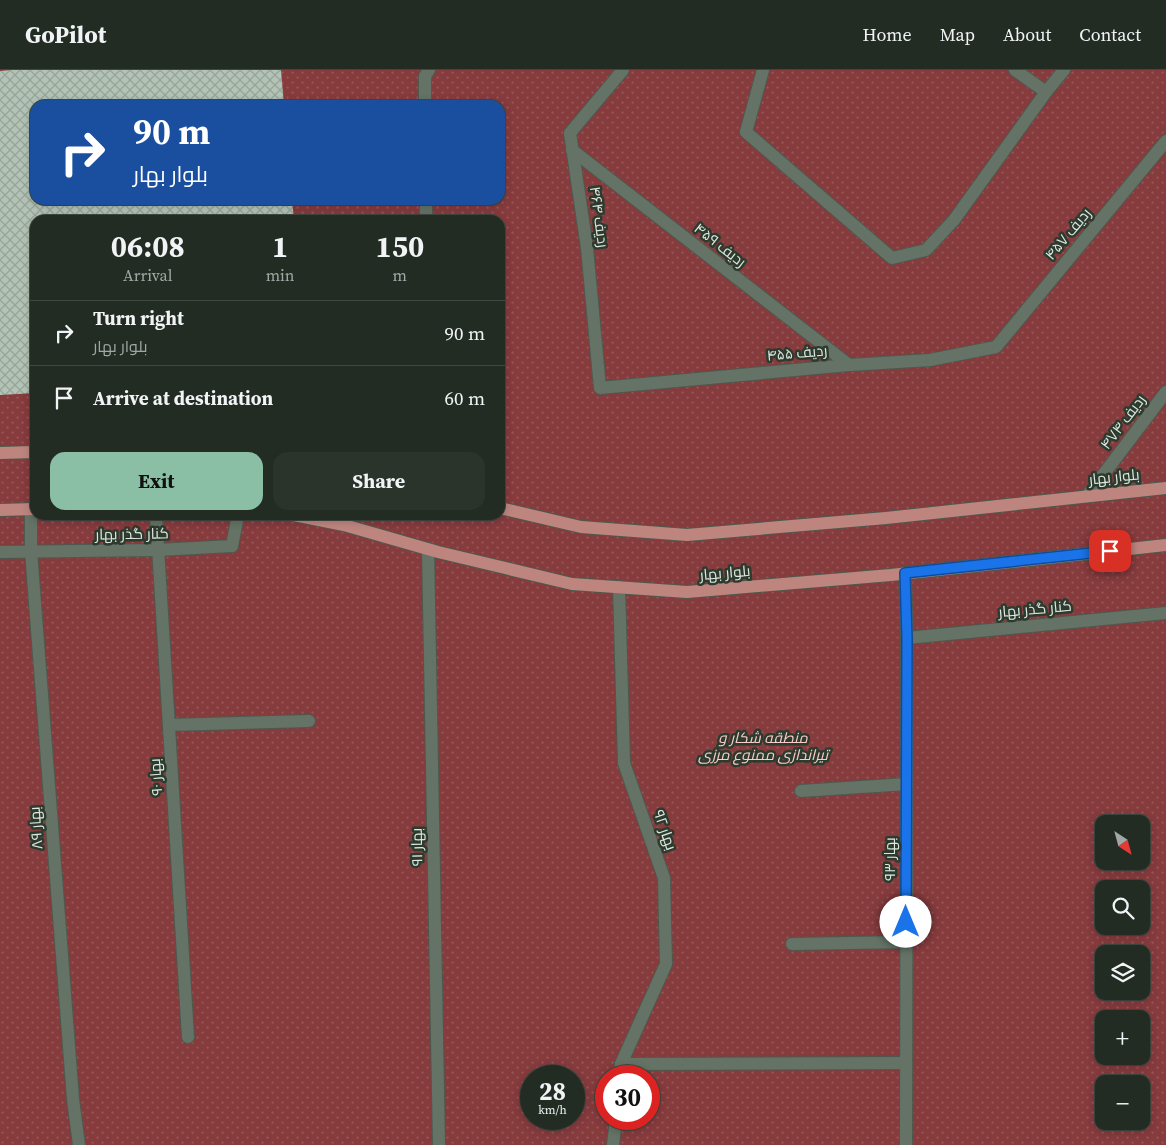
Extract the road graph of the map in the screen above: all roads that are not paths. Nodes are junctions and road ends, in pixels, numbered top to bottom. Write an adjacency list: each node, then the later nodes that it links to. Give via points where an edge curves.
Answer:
1 (429, 70): 7 (street, via 425,76)
2 (623, 70): 9 (street, ردیف ۴۶۴, via 570,133)
3 (762, 70): 6 (street, via 746,132 892,258 926,250 954,220)
4 (1015, 70): 6 (street)
5 (1064, 70): 6 (street)
6 (1046, 92)
7 (425, 100)
8 (1166, 141): 10 (street, ردیف ۴۵۷)
9 (572, 150): 11 (street, ردیف ۴۵۹); 12 (street, ردیف ۴۶۴, via 587,248)
10 (996, 347): 11 (street, ردیف ۴۵۵, via 930,360)
11 (849, 365): 12 (street, ردیف ۴۵۵)
12 (600, 388)
13 (1166, 392): 17 (street, ردیف ۴۷۴)
14 (30, 452): 15 (main road)
15 (0, 453)
16 (1166, 488): 17 (main road, بلوار بهار)
17 (1087, 496): 19 (main road, بلوار بهار, via 687,535 581,527)
18 (30, 509): 20 (main road)
19 (505, 509)
20 (0, 510)
21 (33, 520): 28 (street, بهار ۸۹)
22 (156, 520): 27 (street, بهار ۹۰)
23 (237, 520): 27 (street, کنار گذر بهار, via 232,546)
24 (319, 520): 26 (main road, بلوار بهار)
25 (1166, 545): 30 (main road, بلوار بهار)
26 (428, 549): 31 (main road, بلوار بهار, via 572,584); 46 (street, بهار ۹۱)
27 (158, 550): 28 (street, کنار گذر بهار); 35 (street, بهار ۹۰)
28 (32, 551): 29 (street, کنار گذر بهار); 45 (street, بهار ۸۹)
29 (0, 552)
30 (905, 573): 31 (main road, بلوار بهار, via 687,592); 33 (street, بهار ۹۳)
31 (619, 587): 42 (street, بهار ۹۲, via 624,763 664,878 666,964)
32 (1166, 613): 33 (street, کنار گذر بهار)
33 (907, 638): 36 (street, بهار ۹۳)
34 (309, 721): 35 (street)
35 (169, 725): 40 (street, بهار ۹۰)
36 (907, 784): 37 (street); 38 (street, بهار ۹۳)
37 (801, 791)
38 (906, 942): 39 (street); 41 (street, بهار ۹۳)
39 (792, 944)
40 (188, 1037)
41 (906, 1064): 43 (street); 48 (street, بهار ۹۳)
42 (623, 1065)
43 (660, 1069)
44 (615, 1130): 47 (street)
45 (79, 1145)
46 (439, 1145)
47 (613, 1145)
48 (906, 1145)

